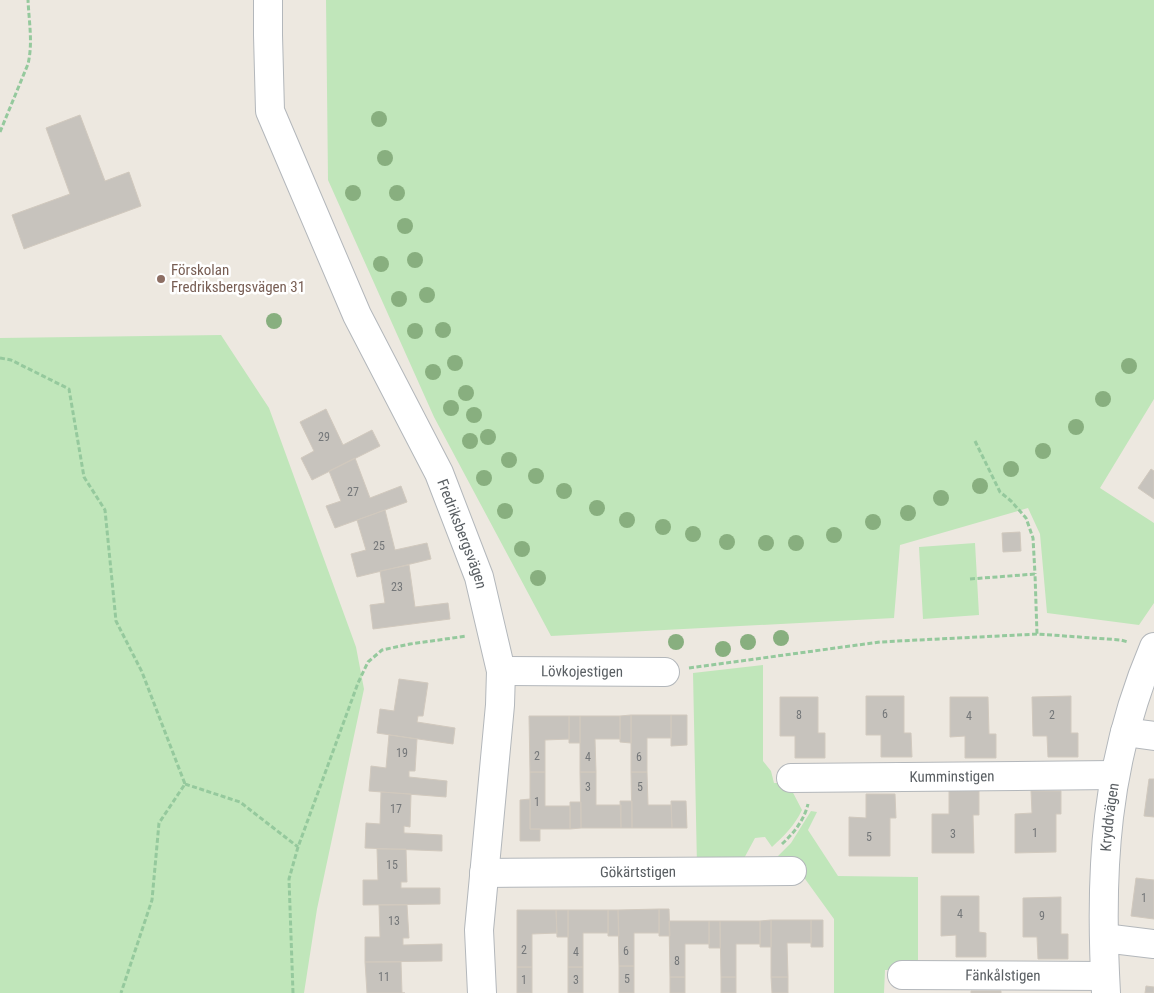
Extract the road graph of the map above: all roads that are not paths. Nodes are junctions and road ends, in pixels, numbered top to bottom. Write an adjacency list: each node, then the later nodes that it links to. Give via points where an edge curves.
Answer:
1 (268, 0): 3 (street, Fredriksbergsvägen, via 270,111 357,315 439,473 478,577)
2 (1153, 648): 5 (street, Kryddvägen)
3 (501, 671): 4 (street, Lövkojestigen); 10 (street, Fredriksbergsvägen, via 496,763)
4 (664, 672)
5 (1125, 732): 6 (street); 7 (street, Kryddvägen)
6 (1154, 736)
7 (1114, 776): 8 (street, Kumminstigen); 11 (street, Kryddvägen, via 1106,833)
8 (803, 778)
9 (792, 871): 10 (street, Gökärtstigen)
10 (484, 873): 15 (street, Fredriksbergsvägen, via 479,930)
11 (1104, 938): 12 (street); 14 (street, Kryddvägen)
12 (1154, 944)
13 (902, 975): 14 (street, Fänkålstigen)
14 (1106, 985)
15 (482, 993)

